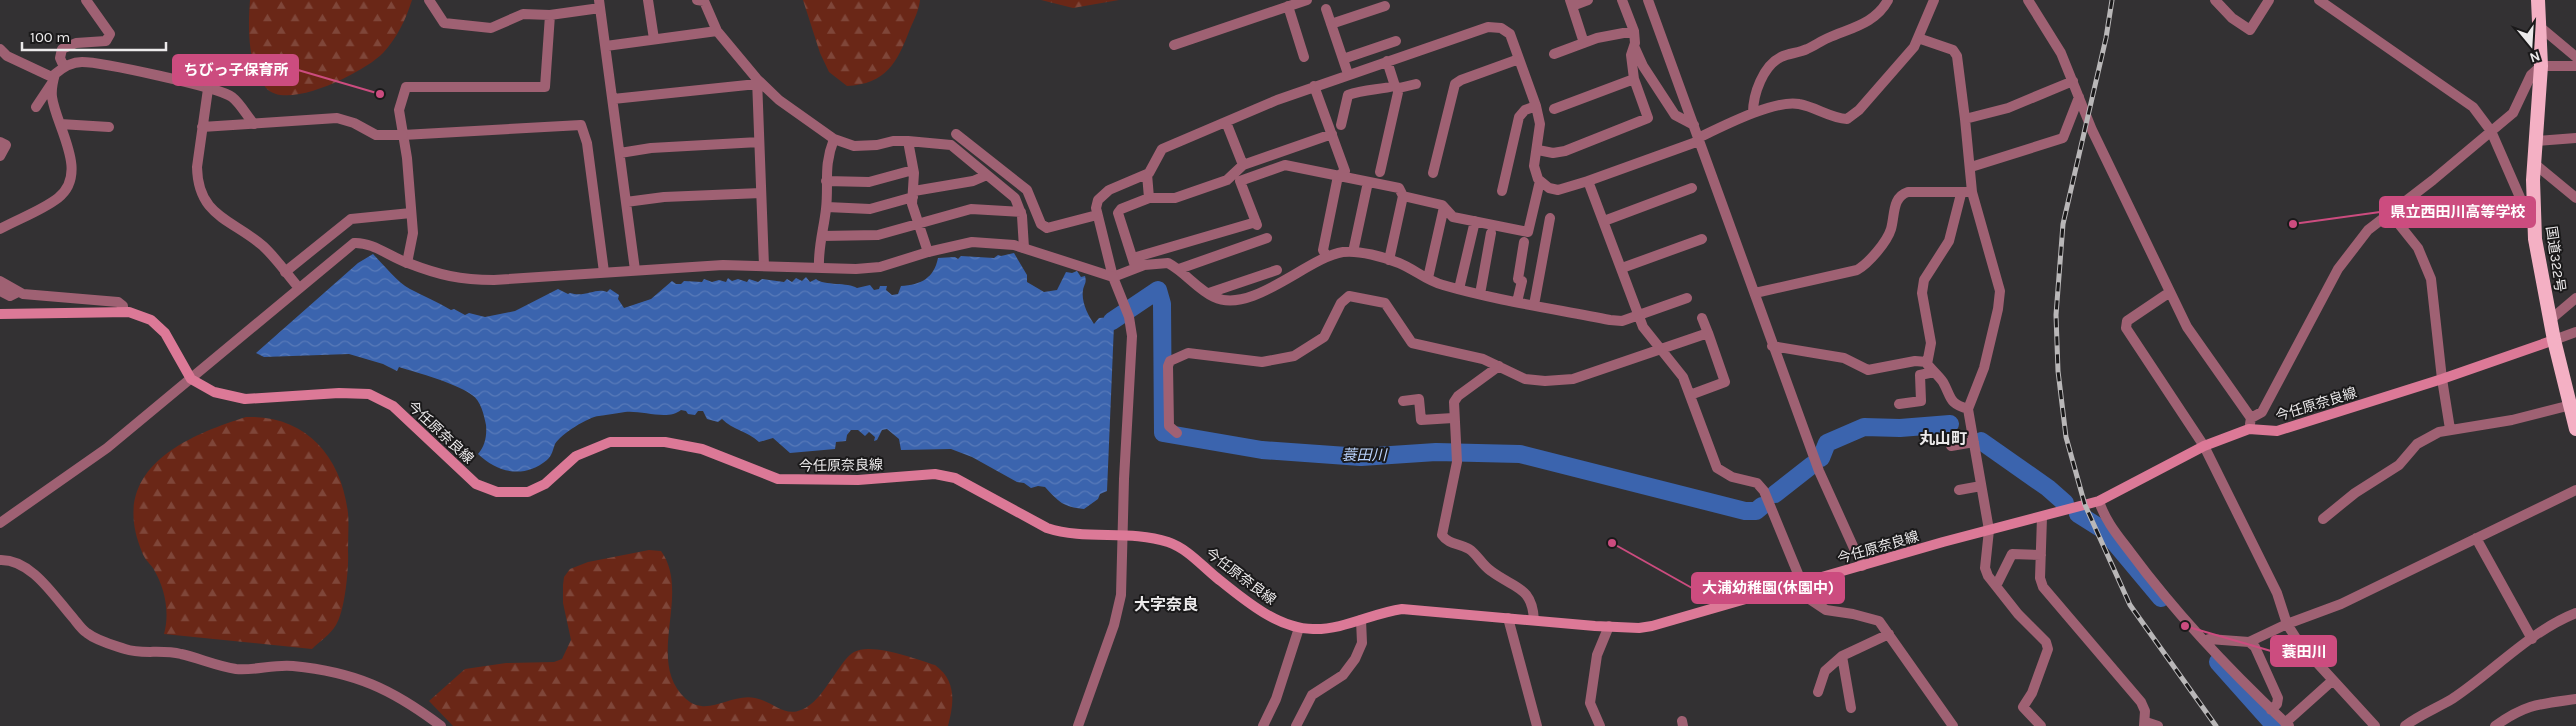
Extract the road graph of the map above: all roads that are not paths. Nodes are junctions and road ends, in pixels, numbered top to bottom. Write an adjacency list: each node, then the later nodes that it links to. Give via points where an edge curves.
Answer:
1 (86, 0): 42 (street, via 110,34 106,41 76,43 62,49 60,58)
2 (429, 0): 21 (street, via 444,23 490,28 523,14)
3 (648, 0): 27 (street)
4 (1307, 0): 18 (street)
5 (1588, 0): 16 (street)
6 (1622, 0): 25 (street)
7 (1648, 0): 63 (street)
8 (1888, 0): 57 (street, via 1860,26 1772,63 1762,78 1753,102)
9 (1934, 0): 26 (street)
10 (2028, 0): 46 (street, via 2061,53)
11 (2215, 0): 12 (street, via 2232,18 2250,30)
12 (2269, 0)
13 (2319, 0): 66 (street, via 2472,107)
14 (2538, 0): 23 (highway, 国道322号)
15 (703, 2): 24 (street)
16 (1571, 3): 29 (street)
17 (600, 4): 21 (street); 31 (street)
18 (1288, 6): 30 (street); 35 (street)
19 (1384, 6): 22 (street)
20 (1326, 9): 22 (street)
21 (550, 15): 69 (street, via 545,87 406,87 399,110)
22 (1331, 24): 37 (street)
23 (2539, 26): 36 (street); 40 (highway, 国道322号)
24 (717, 30): 27 (street); 47 (street)
25 (1634, 31): 29 (street); 32 (street)
26 (1918, 38): 57 (street, via 1899,67 1847,119 1798,103); 58 (street, via 1953,50 1957,56)
27 (654, 39): 31 (street)
28 (1396, 41): 37 (street)
29 (1584, 43): 34 (street)
30 (1174, 45)
31 (606, 46): 52 (street)
32 (1634, 46): 44 (street, via 1631,55); 63 (street, via 1642,66 1675,115)
33 (0, 50): 45 (street)
34 (1554, 54)
35 (1304, 57)
36 (2576, 57)
37 (1343, 59): 43 (street)
38 (1519, 59): 39 (street, via 1510,34 1501,28 1488,27); 54 (street); 85 (street, via 1455,84)
39 (1387, 61): 43 (street); 50 (street)
40 (2541, 66): 41 (street); 66 (street, via 2531,75 2513,114); 74 (highway, 国道322号)
41 (2576, 66)
42 (64, 67): 45 (street, via 55,74); 51 (street, via 83,62 160,76)
43 (1348, 74): 49 (street)
44 (1634, 80): 56 (street); 77 (street, via 1648,118 1565,151)
45 (53, 81): 55 (street); 60 (street, via 52,97)
46 (2073, 81): 53 (street); 58 (street, via 2008,108)
47 (757, 82): 52 (street); 71 (street); 76 (street)
48 (1416, 84): 50 (street)
49 (1314, 86): 59 (street); 68 (street)
50 (1397, 87): 62 (street, via 1364,89 1348,95); 84 (street)
51 (208, 89): 61 (street, via 232,96); 65 (street)
52 (613, 99): 78 (street)
53 (2081, 100): 82 (street, via 2063,138); 142 (street, via 2092,130)
54 (1536, 106): 77 (street, via 1540,124); 94 (street, via 1519,116)
55 (36, 107)
56 (1554, 109)
57 (1753, 113): 73 (street)
58 (1965, 119): 82 (street)
59 (1226, 122): 81 (street); 86 (street, via 1162,150 1154,168)
60 (60, 124): 64 (street); 114 (street, via 71,158 72,176 66,190 57,199)
61 (254, 124): 65 (street); 69 (street, via 338,118 376,135)
62 (1341, 125)
63 (1694, 125): 73 (street)
64 (109, 127)
65 (202, 127): 133 (street, via 197,179 204,199 219,216 263,246)
66 (2492, 131): 107 (street); 108 (street, via 2522,202)
67 (956, 134): 109 (street, via 1027,190 1041,224 1047,228)
68 (1332, 134): 81 (street); 88 (street, via 1345,171)
69 (403, 135): 106 (street); 134 (street, via 581,125 587,143)
70 (2576, 138): 74 (street)
71 (834, 140): 72 (street, via 854,146 877,146); 89 (street, via 827,157)
72 (908, 140): 83 (street); 87 (street, via 951,145)
73 (1698, 140): 91 (street); 144 (street)
74 (2537, 141): 80 (highway, 国道322号)
75 (0, 142): 79 (street, via 6,145)
76 (760, 142): 78 (street); 96 (street)
77 (1538, 150): 90 (street, via 1534,166)
78 (620, 153): 102 (street)
79 (0, 156)
80 (2535, 164): 101 (street); 108 (highway, 国道322号)
81 (1243, 166): 100 (street, via 1227,180 1175,198)
82 (1971, 167): 95 (street)
83 (913, 170): 89 (street, via 869,182); 97 (street)
84 (1380, 172)
85 (1433, 173)
86 (1147, 174): 100 (street); 109 (street, via 1102,195 1096,208)
87 (986, 175): 97 (street, via 973,182); 105 (street, via 1015,198)
88 (1338, 176): 92 (street); 123 (street, via 1324,250); 126 (street, via 1285,165 1240,181 1257,224)
89 (826, 181): 103 (street)
90 (1540, 181): 91 (street, via 1558,190); 113 (street, via 1528,232)
91 (1588, 181): 111 (street)
92 (1368, 182): 99 (street, via 1399,188); 122 (street)
93 (1692, 188): 111 (street)
94 (1502, 191)
95 (1972, 192): 98 (street); 169 (street, via 2000,291 1984,368)
96 (761, 193): 102 (street); 127 (street)
97 (914, 194): 103 (street, via 870,209); 112 (street, via 912,204)
98 (1961, 194): 144 (street, via 1902,194 1895,205 1891,230 1868,264 1857,270); 160 (street, via 1950,241 1924,280 1922,293 1931,343)
99 (1402, 196): 104 (street); 124 (street)
100 (1149, 198): 126 (street, via 1121,208 1118,213)
101 (2576, 198)
102 (626, 202): 131 (street)
103 (827, 207): 116 (street)
104 (1444, 207): 113 (street, via 1453,217); 136 (street)
105 (1021, 212): 112 (street, via 971,209); 120 (street)
106 (412, 213): 125 (street, via 412,248); 133 (street, via 351,219)
107 (2390, 213): 164 (street, via 2418,248 2431,279); 171 (street, via 2368,230 2338,269 2262,412)
108 (2534, 213): 154 (highway, 国道322号, via 2535,239)
109 (1097, 215): 135 (street)
110 (1550, 218): 149 (street)
111 (1604, 221): 129 (street)
112 (918, 222): 116 (street, via 878,235); 121 (street)
113 (1475, 222): 139 (street)
114 (0, 229)
115 (1491, 233): 145 (street)
116 (822, 236): 128 (street)
117 (1267, 238): 130 (street)
118 (1702, 239): 129 (street)
119 (1524, 242): 148 (street, via 1518,280 1522,281)
120 (1024, 248): 121 (street, via 972,242); 135 (street)
121 (928, 252): 128 (street, via 880,267)
122 (1353, 252): 123 (street); 124 (street)
123 (1327, 257): 143 (street, via 1290,280 1242,298 1225,300)
124 (1389, 260): 136 (street)
125 (407, 263): 134 (street, via 463,280); 138 (street, via 372,246 354,243)
126 (1134, 263): 130 (street, via 1168,263); 135 (street)
127 (764, 266): 128 (street); 131 (street)
128 (819, 267)
129 (1622, 268): 152 (street)
130 (1179, 269): 143 (street)
131 (635, 270): 134 (street)
132 (1277, 270): 143 (street)
133 (286, 272): 138 (street)
134 (604, 272)
135 (1113, 277): 187 (street, via 1129,317 1132,336)
136 (1428, 278): 139 (street)
137 (0, 281): 141 (street)
138 (299, 288): 163 (street)
139 (1459, 289): 145 (street)
140 (0, 291): 141 (street, via 10,296)
141 (18, 292): 150 (street, via 118,302 123,306)
142 (2170, 292): 171 (street, via 2187,327); 178 (street, via 2127,321 2126,328)
143 (1209, 293)
144 (1755, 293): 158 (street)
145 (1480, 294): 148 (street)
146 (1687, 298): 152 (street)
147 (2576, 298): 154 (street)
148 (1517, 302): 149 (street)
149 (1534, 305): 152 (street, via 1622,321)
150 (123, 312): 151 (main road); 163 (main road, via 151,320 165,333)
151 (0, 314)
152 (1639, 316): 159 (street, via 1645,331)
153 (1702, 318): 156 (street)
154 (2550, 320): 157 (highway, 国道322号)
155 (2576, 332): 157 (street)
156 (1708, 333): 159 (street); 165 (street, via 1725,382)
157 (2554, 340): 164 (main road, 今任原奈良線); 168 (highway, 国道322号)
158 (1772, 346): 160 (street, via 1844,358 1868,370 1915,361); 191 (street, via 1818,471)
159 (1662, 350): 161 (street, via 1573,379 1525,379); 165 (street, via 1683,377)
160 (1927, 362): 162 (street)
161 (1499, 366): 170 (street, via 1458,396 1454,402); 175 (street, via 1475,357 1412,343 1385,303 1349,296 1341,303 1324,338 1294,356 1262,362 1188,353 1170,361 1169,426)
162 (1934, 372): 167 (street, via 1920,375 1921,401); 169 (street, via 1955,405)
163 (191, 379): 185 (street, via 107,448); 187 (main road, 今任原奈良線, via 214,392 245,399 369,394 393,406 476,484 496,492 528,492 546,484 576,456 610,442 666,442 702,449 778,479 858,480 935,474 955,478 1063,534)
164 (2442, 379): 172 (main road, 今任原奈良線, via 2278,431); 173 (street)
165 (1690, 395): 192 (street, via 1717,468 1724,474 1757,483 1764,491)
166 (1403, 400): 170 (street, via 1419,399 1421,420)
167 (1899, 404)
168 (2571, 404): 173 (street, via 2512,420); 174 (highway, 国道322号)
169 (1968, 409): 176 (street)
170 (1453, 418): 197 (street, via 1457,462 1442,535 1446,541 1469,549 1490,571 1521,589 1533,602)
171 (2251, 418): 172 (street)
172 (2249, 429): 178 (main road, 今任原奈良線)
173 (2450, 429): 184 (street, via 2417,444 2399,465)
174 (2576, 429)
175 (1177, 433)
176 (1974, 442): 177 (street); 179 (street)
177 (1951, 446)
178 (2204, 446): 182 (main road, 今任原奈良線); 198 (street, via 2276,593)
179 (1981, 486): 180 (street); 186 (street)
180 (1959, 490)
181 (2576, 490): 188 (street)
182 (2100, 501): 183 (main road, 今任原奈良線); 203 (street, via 2111,526 2146,574)
183 (2042, 517): 186 (main road, 今任原奈良線); 189 (street)
184 (2322, 519)
185 (0, 523)
186 (1989, 530): 191 (main road, 今任原奈良線); 193 (street, via 1985,568)
187 (1123, 535): 200 (main road, 今任原奈良線, via 1168,542 1188,552 1265,613); 215 (street, via 1121,594 1114,625)
188 (2476, 538): 198 (street, via 2341,604); 202 (street)
189 (2041, 555): 193 (street, via 2012,554); 211 (street, via 2043,588 2141,702)
190 (0, 560): 214 (street, via 12,560 23,566 86,633 112,645 136,653 159,650 182,654 237,669 292,666 356,678 382,687 414,705)
191 (1862, 566): 192 (main road, 今任原奈良線)
192 (1800, 583): 199 (main road, 今任原奈良線, via 1652,626); 201 (street, via 1814,604 1826,610 1879,621)
193 (1996, 586): 220 (street, via 2046,642 2048,649 2032,693 2023,707)
194 (2576, 613): 202 (street)
195 (1508, 618): 196 (main road, 今任原奈良線, via 1402,609); 197 (main road, 今任原奈良線); 218 (street)
196 (1361, 620): 200 (main road, 今任原奈良線, via 1322,628); 217 (street, via 1362,643 1355,659 1343,675 1312,695)
197 (1534, 620): 199 (main road, 今任原奈良線)
198 (2287, 624): 204 (street); 206 (street, via 2299,643)
199 (1609, 626): 213 (street, via 1597,655 1590,703)
200 (1299, 628): 216 (street, via 1276,699)
201 (1889, 634): 205 (street); 219 (street)
202 (2532, 639): 223 (street, via 2452,698)
203 (2206, 641): 204 (street); 210 (street)
204 (2249, 642): 210 (street, via 2255,647 2278,698)
205 (1842, 656): 207 (street, via 1825,671); 209 (street)
206 (2334, 680): 212 (street); 222 (street)
207 (1818, 692)
208 (2576, 699): 224 (street, via 2517,710)
209 (1851, 708)
210 (2271, 710): 212 (street)
211 (2145, 724): 221 (street)
212 (2287, 724)
213 (1598, 725)
214 (441, 726)
215 (1078, 726)
216 (1262, 726)
217 (1296, 726)
218 (1537, 726)
219 (1953, 726)
220 (2041, 726)
221 (2158, 726)
222 (2375, 726)
223 (2405, 726)
224 (2495, 726)

